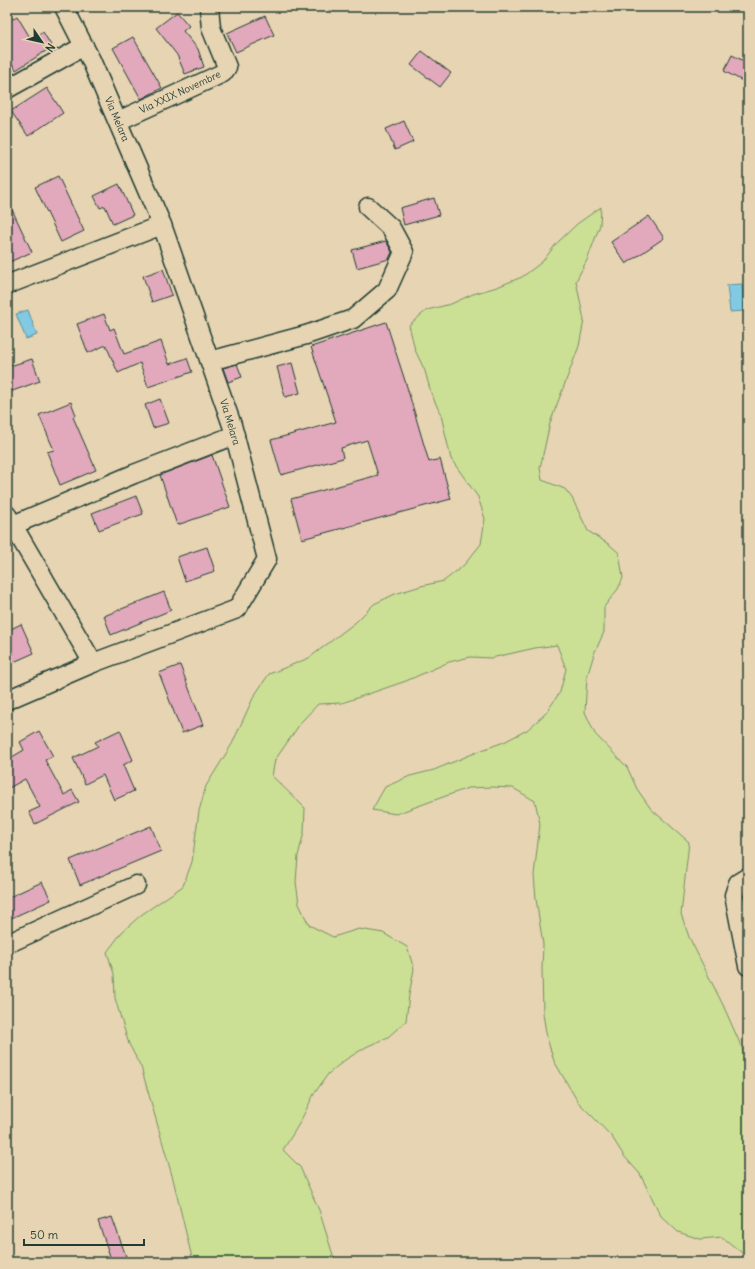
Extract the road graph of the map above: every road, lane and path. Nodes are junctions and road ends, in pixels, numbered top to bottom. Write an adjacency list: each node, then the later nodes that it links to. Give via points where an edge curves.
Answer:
1 (64, 7): 3 (street, Via Melara)
2 (209, 7): 5 (street, Via XXIX Novembre, via 210,28 227,67 223,73)
3 (84, 46): 4 (street); 5 (street, Via Melara)
4 (7, 89)
5 (118, 121): 7 (street, Via Melara)
6 (368, 207): 9 (street, via 391,228 404,252 387,290 353,319 306,335)
7 (162, 225): 8 (street); 9 (street, Via Melara)
8 (7, 283)
9 (210, 361): 10 (street, Via Melara)
10 (235, 435): 11 (street); 12 (street, Via Melara, via 266,559 237,609)
11 (9, 520): 12 (street)
12 (93, 663): 13 (street, Via Melara)
13 (7, 700)
14 (748, 877): 17 (street, via 738,884 734,895)
15 (136, 885): 16 (street)
16 (7, 944)
17 (748, 966)

